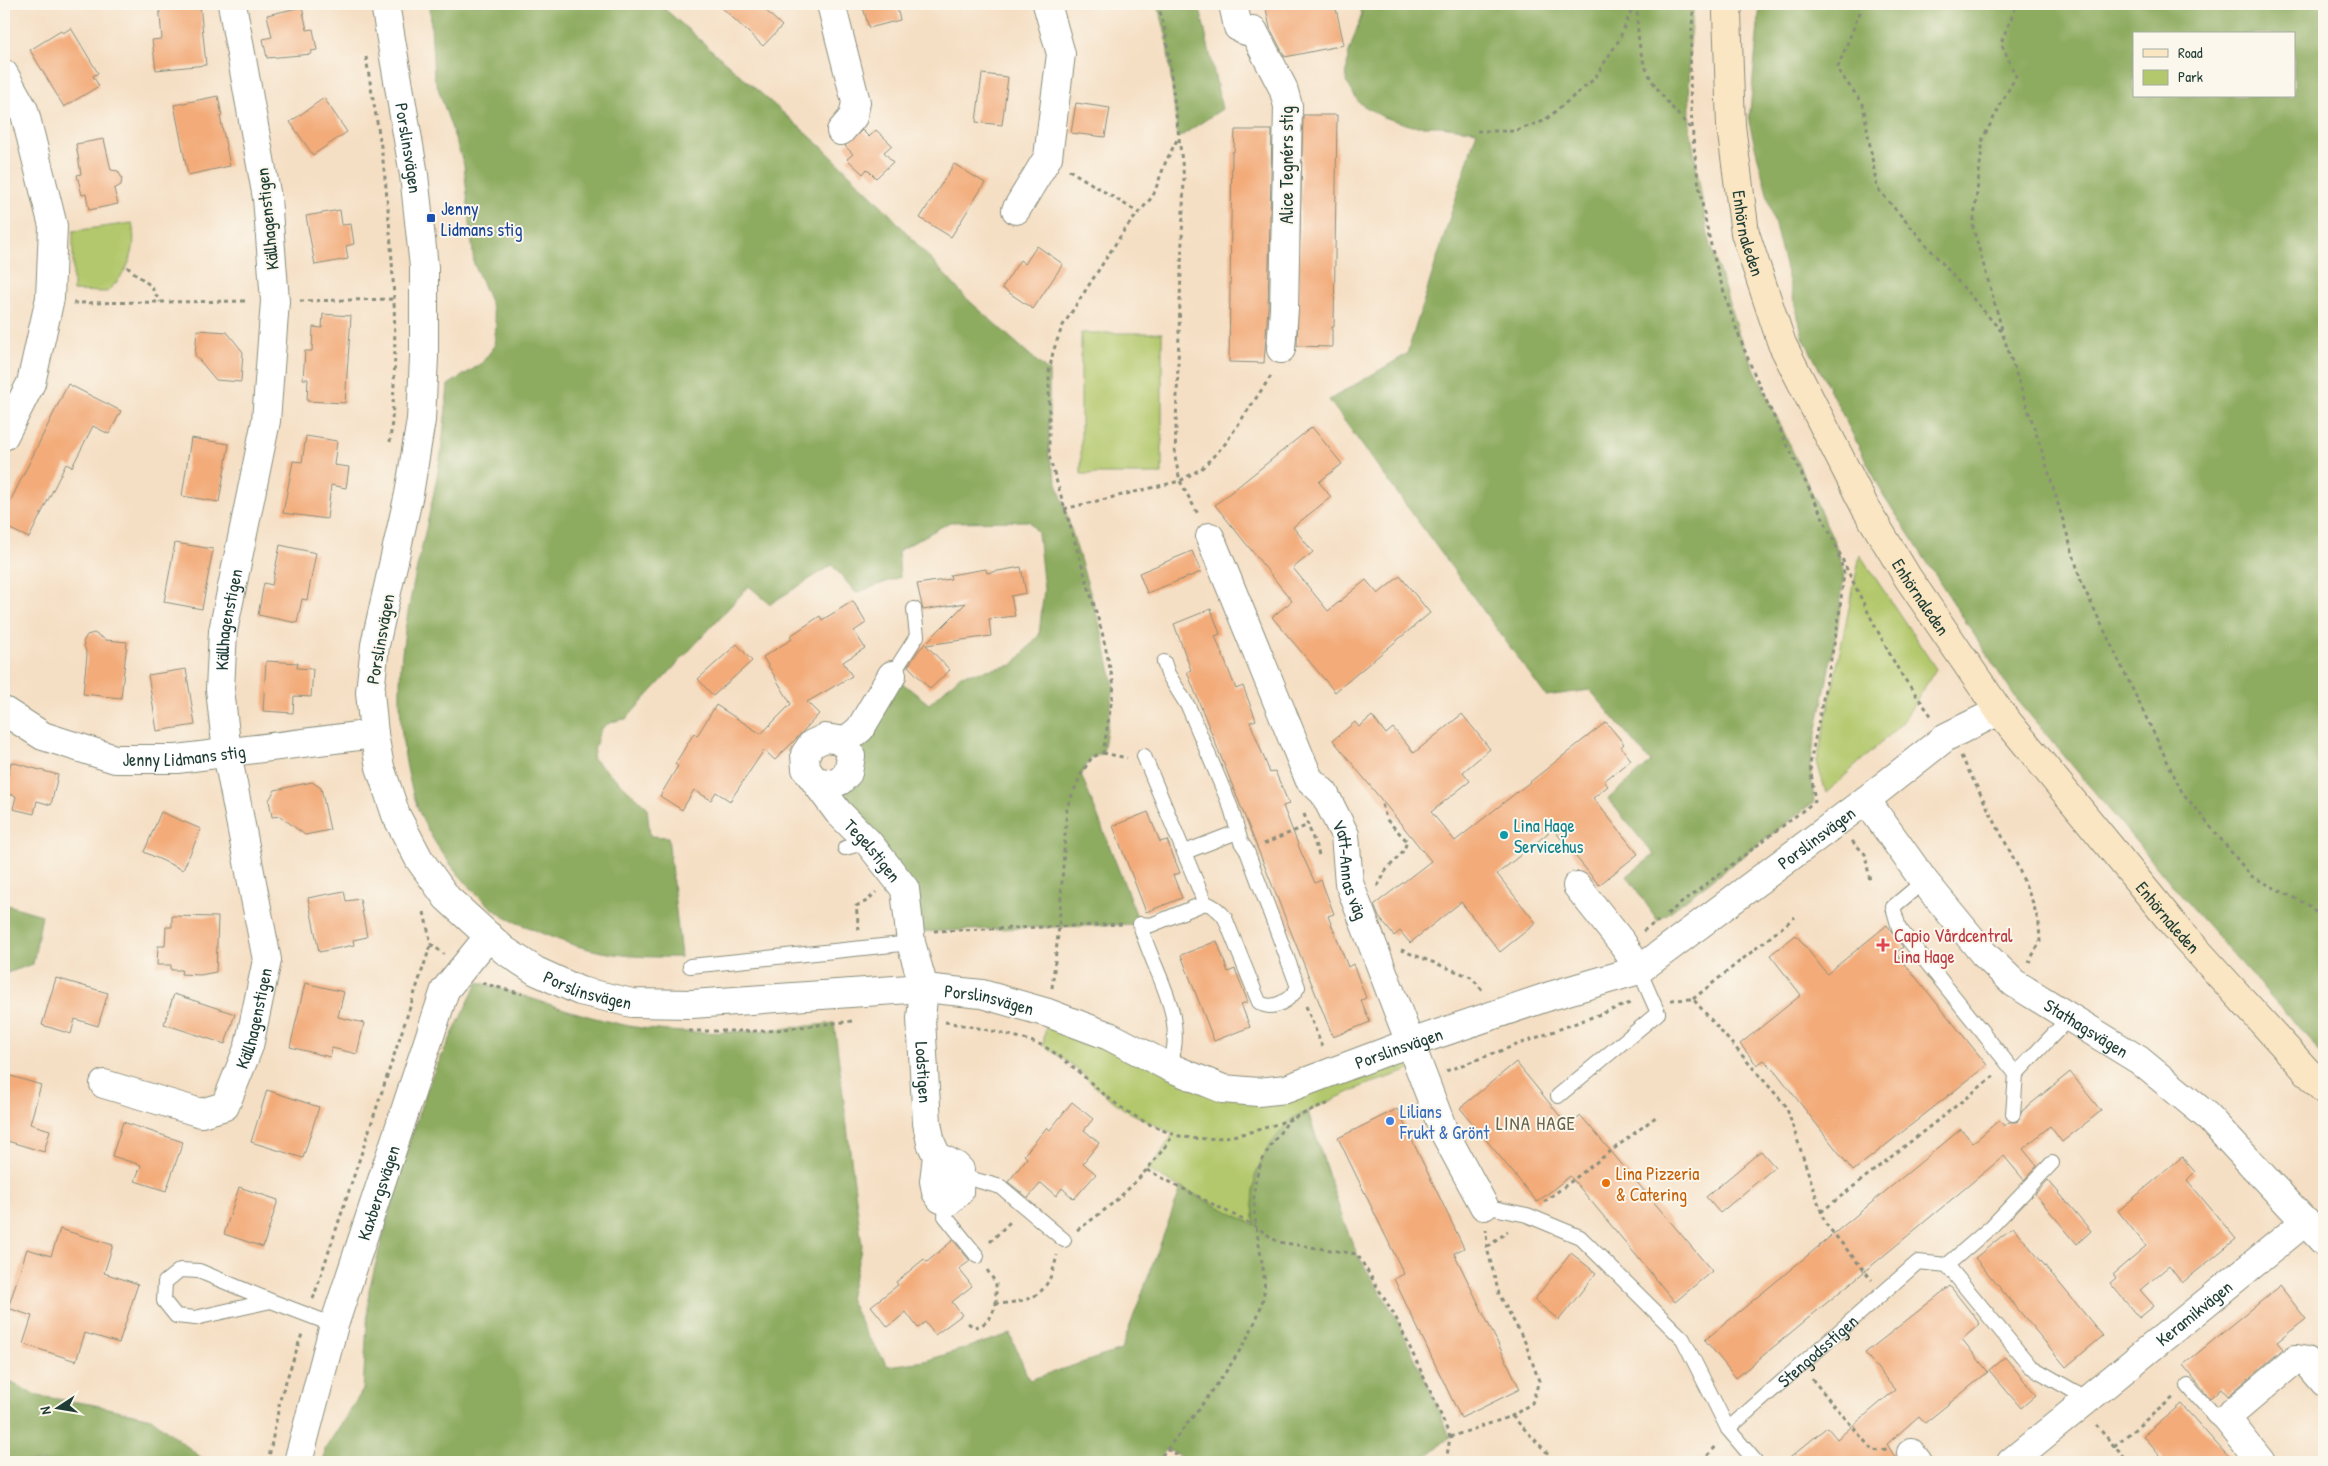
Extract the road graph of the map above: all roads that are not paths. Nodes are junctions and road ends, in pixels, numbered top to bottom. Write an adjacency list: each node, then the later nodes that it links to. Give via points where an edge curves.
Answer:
1 (232, 4): 19 (street, Källhagenstigen, via 268,198 275,301 266,421 224,631 220,690)
2 (385, 4): 18 (street, Porslinsvägen, via 414,175 423,258 424,357 421,420 409,494 375,645 370,692)
3 (831, 4): 8 (street, via 856,102 852,117)
4 (1047, 4): 9 (street, via 1061,54 1048,157)
5 (1233, 4): 10 (street, Alice Tegnérs stig, via 1238,27 1253,30 1283,88 1288,106)
6 (1729, 4): 17 (street, Enhörnaleden, via 1731,126 1746,233 1782,344 1866,509 1908,578)
7 (4, 74): 11 (street, via 24,110 53,226 50,298 31,383)
8 (841, 131)
9 (1016, 210)
10 (1281, 349)
11 (4, 436)
12 (1210, 537): 33 (street, Vatt-Annas väg, via 1309,779 1324,793 1345,835 1349,883)
13 (914, 609): 15 (lane, via 917,636)
14 (1164, 662): 22 (lane, via 1192,717 1231,808)
15 (892, 675): 28 (street, Tegelstigen, via 860,729 843,743 851,756 848,773 832,784 816,781 857,845 893,874 905,889)
16 (4, 711): 19 (street, Jenny Lidmans stig, via 43,736 115,759 177,759)
17 (1999, 711): 21 (street, Porslinsvägen, via 1946,737); 37 (street, Enhörnaleden, via 2174,925)
18 (374, 734): 19 (street, Jenny Lidmans stig); 27 (street, Porslinsvägen, via 380,767 396,815 419,859 447,898)
19 (227, 753): 36 (street, Källhagenstigen, via 268,960 249,1046 225,1106 201,1113)
20 (1144, 756): 23 (lane)
21 (1866, 800): 24 (street, Stathagsvägen); 30 (street, Porslinsvägen)
22 (1237, 832): 23 (lane); 26 (lane, via 1298,987 1285,1001 1271,1006 1259,1002 1225,918)
23 (1185, 852): 26 (lane)
24 (1924, 881): 32 (street, Stathagsvägen, via 1990,960 2014,983); 35 (lane, via 1893,907 1899,928)
25 (1577, 886): 30 (street, via 1623,944)
26 (1205, 903): 34 (lane, via 1151,925 1140,924 1175,1016 1174,1055)
27 (489, 936): 31 (street, Porslinsvägen, via 528,966 571,987 632,1003 692,1004); 51 (street, Kaxbergsvägen, via 445,990)
28 (911, 938): 29 (lane, via 860,948); 31 (street, Tegelstigen)
29 (690, 966)
30 (1639, 970): 33 (street, Porslinsvägen); 38 (lane, via 1658,1014)
31 (924, 988): 34 (street, Porslinsvägen, via 982,994 1048,1013 1109,1036); 40 (street, Lodstigen, via 921,1018 927,1123 930,1143)
32 (2069, 1018): 35 (lane); 45 (street, Stathagsvägen, via 2139,1060 2206,1114)
33 (1411, 1043): 34 (street, Porslinsvägen, via 1286,1089 1223,1090); 44 (street, Vatt-Annas väg, via 1444,1132)
34 (1169, 1067)
35 (2012, 1070): 39 (lane)
36 (104, 1084)
37 (2324, 1090)
38 (1558, 1096)
39 (2013, 1114)
40 (937, 1156): 42 (street, via 956,1166); 43 (street, Lodstigen, via 936,1192)
41 (2052, 1163): 49 (lane, via 1991,1227)
42 (961, 1176): 43 (street, via 959,1192); 46 (lane, via 1000,1187)
43 (948, 1202): 48 (lane, via 945,1216)
44 (1484, 1206): 56 (lane, via 1527,1215 1580,1237 1683,1339)
45 (2306, 1221): 47 (street, Stathagsvägen); 54 (street, Keramikvägen)
46 (1064, 1240)
47 (2324, 1242)
48 (977, 1256)
49 (1947, 1265): 54 (lane, via 2030,1366 2077,1393); 56 (lane, Stengodsstigen, via 1918,1262)
50 (271, 1301): 50 (lane, via 195,1318 176,1316 164,1301 165,1282 180,1270 199,1271); 51 (lane)
51 (334, 1326): 57 (street, Kaxbergsvägen)
52 (2324, 1382): 55 (street, via 2306,1361 2296,1359)
53 (2188, 1386): 55 (lane, via 2216,1418)
54 (2082, 1403): 59 (street)
55 (2226, 1418): 60 (street)
56 (1728, 1430): 58 (lane)
57 (298, 1462)
58 (1756, 1462)
59 (2011, 1462)
60 (2262, 1462)

